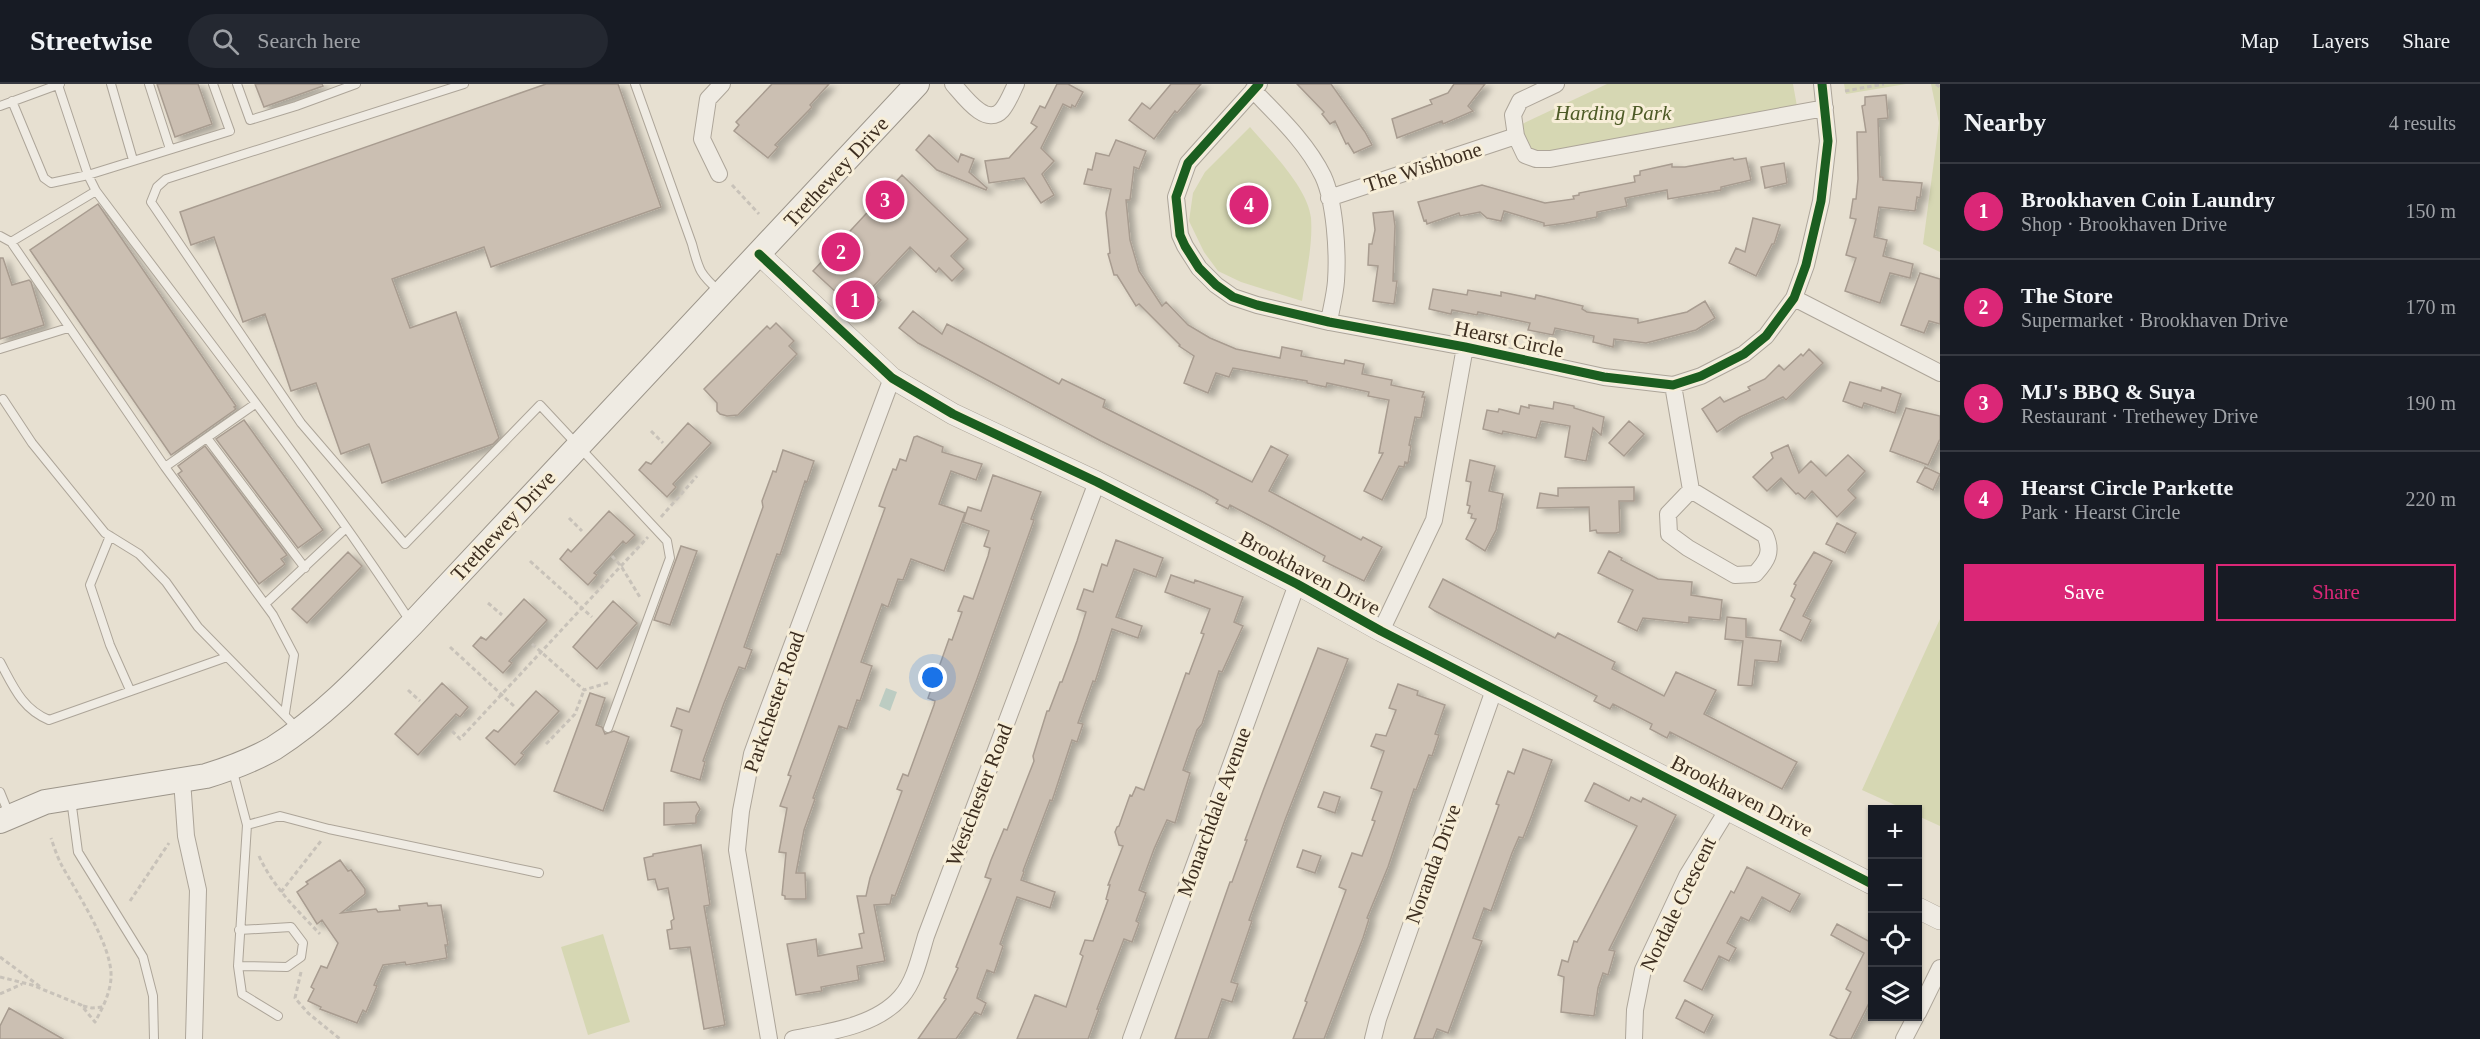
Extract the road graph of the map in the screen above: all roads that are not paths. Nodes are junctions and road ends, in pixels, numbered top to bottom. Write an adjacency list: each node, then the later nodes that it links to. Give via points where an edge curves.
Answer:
1 (59, 84): 16 (lane); 23 (lane)
2 (111, 84): 21 (lane)
3 (149, 84): 20 (lane)
4 (213, 84): 20 (lane, via 230,131)
5 (237, 84): 6 (lane, via 250,120)
6 (356, 84)
7 (464, 84): 41 (lane, via 166,179 157,187 151,202 302,423 405,544 540,405)
8 (635, 84): 29 (lane, via 698,269)
9 (722, 84): 22 (street, via 708,99 702,139)
10 (917, 84): 28 (main road, Trethewey Drive)
11 (953, 84): 12 (street, via 987,115 1002,111)
12 (1016, 84)
13 (1556, 84): 19 (street, via 1515,107)
14 (1822, 84): 18 (street, Hearst Circle)
15 (1256, 87): 25 (street, Hearst Circle, via 1323,176); 31 (street, Hearst Circle, via 1188,164 1176,197 1180,235 1199,268 1233,297)
16 (12, 101): 17 (lane); 23 (lane, via 45,178 51,183)
17 (0, 106)
18 (1825, 108): 19 (street, via 1550,159 1525,154); 30 (street, Hearst Circle, via 1828,141 1821,201)
19 (1516, 136): 25 (street, The Wishbone)
20 (170, 149): 21 (lane)
21 (133, 160): 23 (lane)
22 (719, 174)
23 (88, 175): 24 (lane)
24 (96, 191): 27 (lane); 39 (lane)
25 (1329, 198): 31 (street, Hearst Circle, via 1336,282)
26 (0, 236): 27 (lane)
27 (11, 242): 32 (lane)
28 (759, 254): 29 (main road, Trethewey Drive); 36 (street, Brookhaven Drive)
29 (722, 294): 41 (main road, Trethewey Drive)
30 (1794, 298): 35 (street); 37 (street, Hearst Circle, via 1766,336 1744,354)
31 (1329, 322): 33 (street, Hearst Circle)
32 (68, 328): 34 (lane); 42 (lane)
33 (1465, 347): 37 (street, Hearst Circle, via 1604,377); 51 (street, via 1434,520)
34 (0, 349)
35 (1940, 373)
36 (892, 378): 43 (street, Brookhaven Drive, via 953,414); 77 (street, Parkchester Road, via 752,754 741,811 736,850)
37 (1673, 385): 44 (street)
38 (3, 399): 46 (lane, via 32,443)
39 (255, 404): 40 (lane); 45 (lane)
40 (207, 438): 42 (lane); 47 (lane)
41 (578, 446): 50 (main road, Trethewey Drive); 57 (lane, via 667,540 670,558)
42 (165, 467): 49 (lane)
43 (1097, 482): 48 (street, Brookhaven Drive); 78 (street, Westchester Road, via 913,978 902,996 873,1016 840,1030)
44 (1691, 490): 44 (street, via 1668,514 1669,534 1735,575 1755,574 1767,560 1770,546 1765,535)
45 (346, 528): 47 (lane); 50 (lane)
46 (110, 536): 52 (lane, via 139,554); 54 (lane, via 90,585)
47 (305, 568): 49 (lane)
48 (1297, 584): 51 (street, Brookhaven Drive); 79 (street, Monarchdale Avenue)
49 (265, 604): 56 (lane, via 294,654)
50 (412, 624): 56 (main road, Trethewey Drive, via 356,681)
51 (1380, 631): 55 (street, Brookhaven Drive)
52 (227, 657): 54 (lane); 56 (lane)
53 (0, 662): 54 (lane, via 18,696 36,715 49,720)
54 (130, 690)
55 (1494, 690): 62 (street, Brookhaven Drive); 80 (street, Noranda Drive)
56 (292, 722): 58 (main road, Trethewey Drive, via 272,749)
57 (608, 728)
58 (232, 768): 59 (main road, Trethewey Drive); 64 (lane)
59 (182, 780): 61 (main road, Trethewey Drive); 76 (street, via 186,832 198,890)
60 (0, 792): 63 (lane)
61 (71, 798): 63 (main road, Trethewey Drive, via 45,802); 75 (lane, via 78,852 143,957 153,996)
62 (1728, 808): 66 (street, Brookhaven Drive); 81 (street, Nordale Crescent, via 1687,876 1643,970)
63 (5, 819)
64 (247, 825): 65 (lane, via 280,816); 69 (lane)
65 (539, 873)
66 (1868, 882)
67 (1922, 910): 68 (street)
68 (1940, 919)
69 (239, 930): 70 (lane); 70 (lane, via 291,927 303,943 301,957 287,967)
70 (238, 966): 73 (lane, via 243,994)
71 (1940, 968): 72 (street)
72 (1922, 1005)
73 (278, 1016)
74 (1914, 1021): 82 (street)
75 (154, 1039)
76 (194, 1039)
77 (769, 1039)
78 (793, 1039)
79 (1131, 1039)
80 (1373, 1039)
81 (1634, 1039)
82 (1904, 1039)

